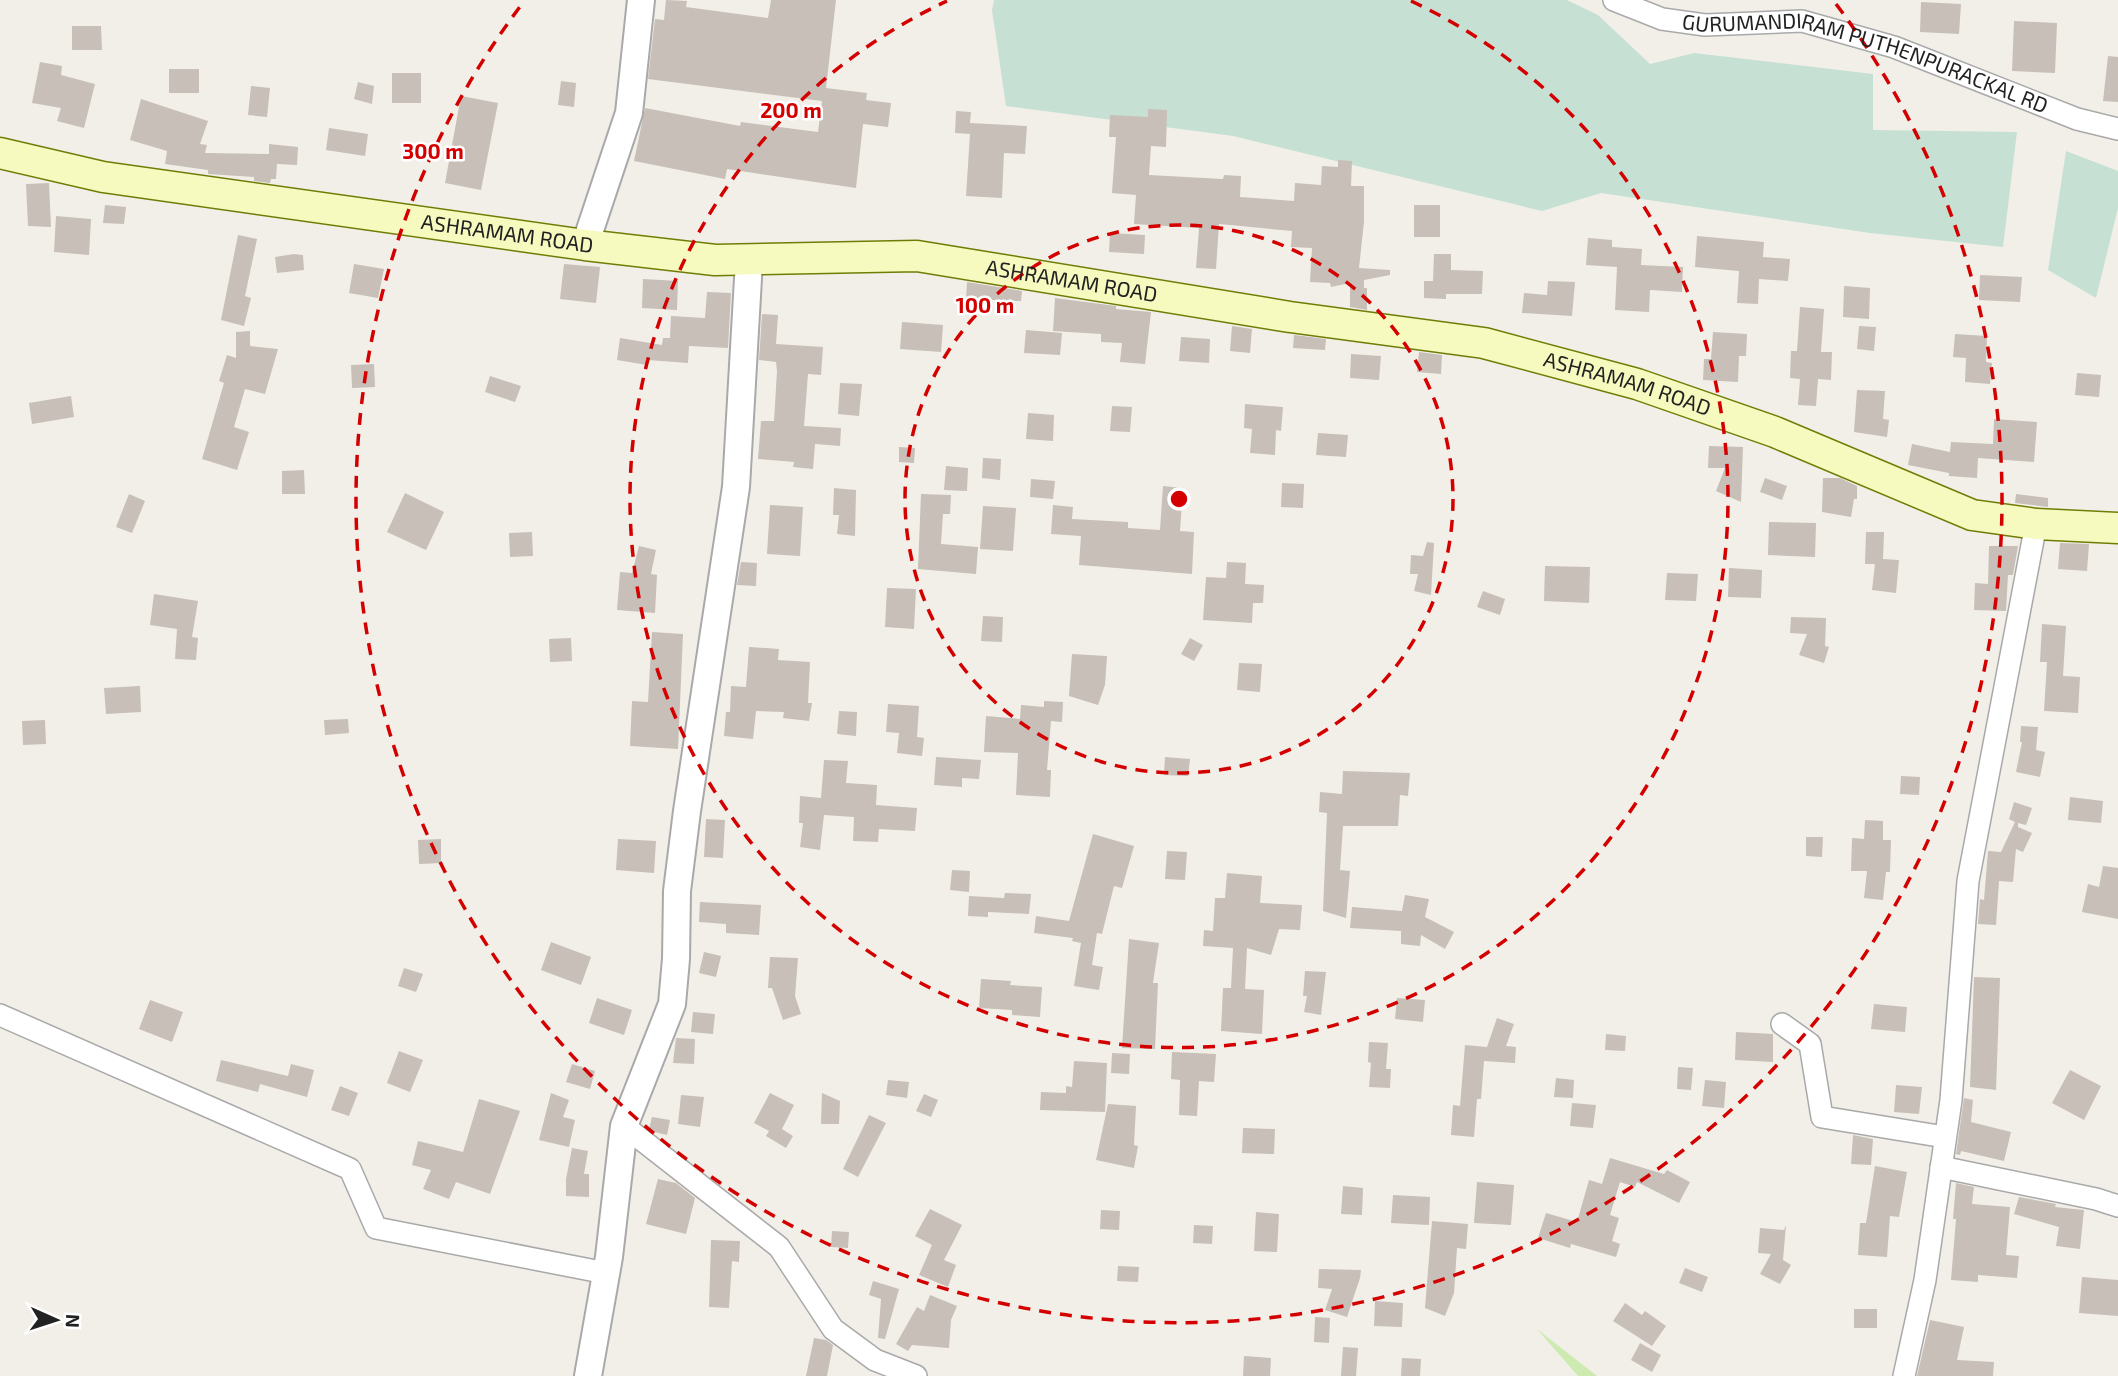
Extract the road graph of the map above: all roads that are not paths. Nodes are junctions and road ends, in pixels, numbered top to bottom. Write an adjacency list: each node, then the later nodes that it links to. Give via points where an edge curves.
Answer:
1 (641, 0): 5 (street, via 629,113)
2 (1614, 0): 3 (street, GURUMANDIRAM PUTHENPURACKAL RD, via 1662,19 1705,25 1802,21 1894,47 2077,119)
3 (2118, 130)
4 (0, 153): 5 (main road, ASHRAMAM ROAD, via 103,177)
5 (585, 245): 6 (main road, ASHRAMAM ROAD)
6 (749, 261): 7 (main road, ASHRAMAM ROAD, via 917,256 1290,317 1484,343 1662,392 1775,432 1972,515); 11 (street, via 736,486 677,891 672,1004)
7 (2036, 524): 8 (main road, ASHRAMAM ROAD); 12 (street, via 1968,881)
8 (2118, 528)
9 (0, 1015): 15 (street, via 350,1169 376,1228)
10 (1782, 1024): 12 (street, via 1811,1044 1822,1117)
11 (624, 1126): 15 (street); 17 (street, via 779,1247 833,1329 875,1360)
12 (1945, 1137): 13 (street)
13 (1941, 1167): 14 (street); 18 (street, via 1925,1280)
14 (2118, 1206)
15 (606, 1273): 16 (street)
16 (588, 1376)
17 (916, 1376)
18 (1904, 1376)

